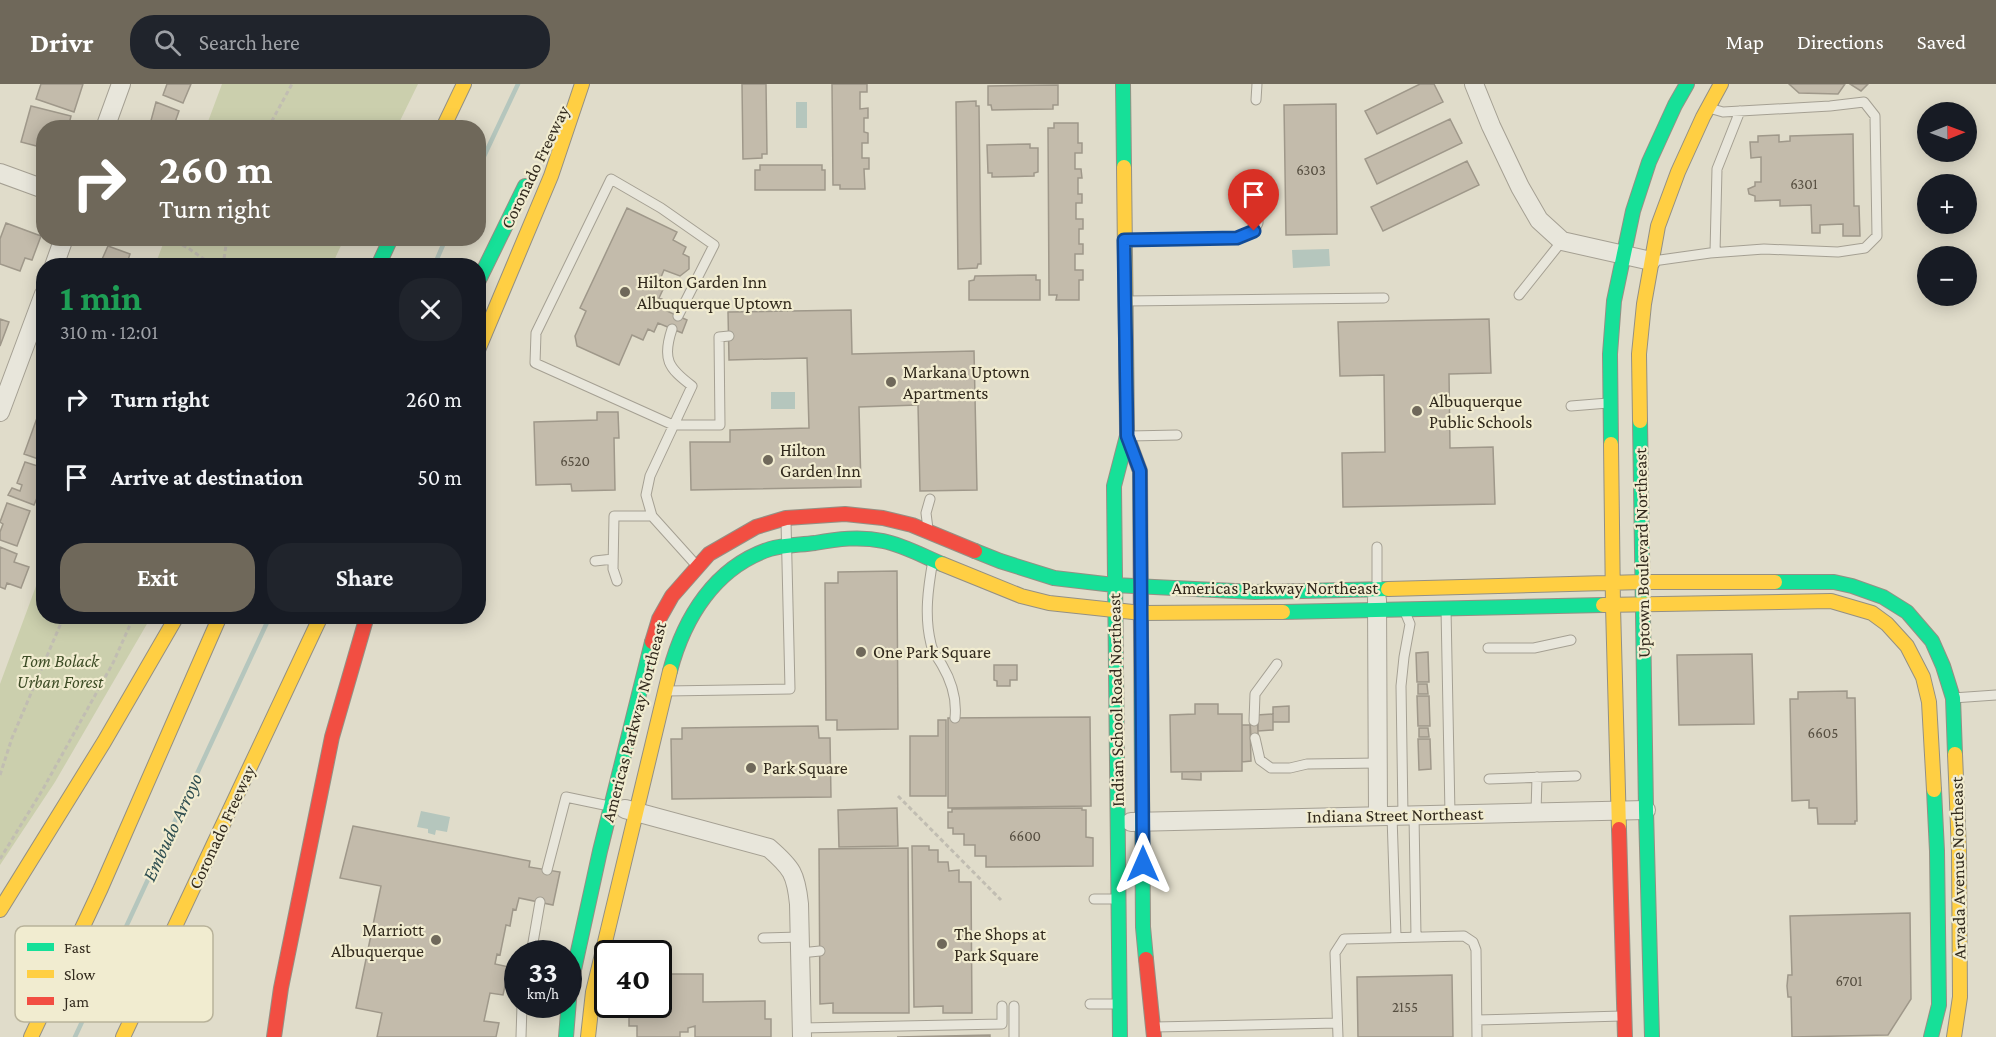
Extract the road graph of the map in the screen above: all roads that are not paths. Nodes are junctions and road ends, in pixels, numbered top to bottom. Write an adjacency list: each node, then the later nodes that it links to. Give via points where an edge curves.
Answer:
1 (121, 84): 13 (street)
2 (464, 84): 14 (main road)
3 (575, 84): 15 (main road, Coronado Freeway)
4 (582, 84): 32 (main road, via 551,176)
5 (1123, 84): 20 (main road, Indian School Road Northeast)
6 (1257, 84): 10 (lane)
7 (1474, 84): 21 (street, via 1525,196 1539,220)
8 (1687, 84): 23 (main road, Uptown Boulevard Northeast, via 1649,162)
9 (1721, 84): 11 (main road, Uptown Boulevard Northeast)
10 (1257, 100)
11 (1708, 108): 12 (lane); 24 (main road, Uptown Boulevard Northeast, via 1678,172 1658,226)
12 (1740, 111): 22 (lane, via 1717,169); 22 (lane, via 1864,102 1875,116 1877,236 1865,248 1838,252)
13 (108, 120)
14 (448, 120)
15 (549, 138)
16 (533, 170): 25 (main road, Coronado Freeway)
17 (0, 173): 18 (street)
18 (36, 186)
19 (1258, 211): 20 (lane, via 1254,231 1237,238)
20 (1124, 240): 28 (main road, Indian School Road Northeast)
21 (1562, 241): 23 (street); 26 (lane)
22 (1715, 252): 24 (lane)
23 (1623, 255): 24 (street); 35 (main road, Uptown Boulevard Northeast, via 1613,312)
24 (1651, 261): 52 (main road, Uptown Boulevard Northeast, via 1639,354)
25 (486, 266)
26 (1519, 295)
27 (1384, 298): 28 (lane)
28 (1125, 301): 40 (main road, Indian School Road Northeast)
29 (36, 313): 34 (street)
30 (678, 316): 38 (lane, via 714,245 611,178 536,333 535,363)
31 (672, 329): 38 (lane, via 667,357 675,373 692,386)
32 (486, 331)
33 (729, 336): 38 (lane, via 718,337 720,425)
34 (3, 392): 37 (street)
35 (1610, 403): 36 (lane); 51 (main road, Uptown Boulevard Northeast)
36 (1571, 406)
37 (0, 412)
38 (673, 426): 42 (lane, via 650,476 646,495)
39 (1177, 435): 40 (lane)
40 (1127, 436): 53 (main road, Indian School Road Northeast, via 1114,486); 54 (main road, Indian School Road Northeast, via 1140,471)
41 (930, 499): 45 (lane, via 926,513)
42 (652, 516): 47 (lane, via 614,516); 49 (lane)
43 (786, 518): 44 (lane); 45 (main road, Americas Parkway Northeast, via 845,514 883,518); 49 (main road, Americas Parkway Northeast, via 756,527 709,554)
44 (786, 546): 45 (main road, Americas Parkway Northeast, via 848,538); 49 (main road, Americas Parkway Northeast); 72 (lane, via 790,689)
45 (930, 546): 53 (main road, Americas Parkway Northeast, via 1054,578); 61 (main road, Americas Parkway Northeast, via 984,582 1021,596); 76 (lane, via 927,615 931,647 947,674 957,703)
46 (1377, 547): 56 (lane)
47 (613, 559): 48 (lane); 50 (lane)
48 (595, 561)
49 (706, 575): 72 (main road, Americas Parkway Northeast, via 679,642); 83 (main road, Americas Parkway Northeast, via 672,597 659,619)
50 (617, 581)
51 (1613, 582): 52 (main road, Americas Parkway Northeast); 55 (main road, Americas Parkway Northeast); 60 (main road, Uptown Boulevard Northeast)
52 (1643, 582): 59 (main road, Uptown Boulevard Northeast); 74 (main road, Americas Parkway Northeast, via 1834,582 1883,597 1907,612 1932,641)
53 (1114, 585): 54 (main road, Americas Parkway Northeast); 61 (main road, Indian School Road Northeast)
54 (1142, 586): 56 (main road, Americas Parkway Northeast, via 1255,592); 64 (main road, Indian School Road Northeast)
55 (1475, 586): 56 (main road, Americas Parkway Northeast); 57 (lane)
56 (1381, 588): 62 (street); 63 (lane)
57 (1458, 594)
58 (1448, 605): 60 (main road, Americas Parkway Northeast); 63 (main road, Americas Parkway Northeast); 88 (lane)
59 (1644, 605): 60 (main road, Americas Parkway Northeast); 75 (main road, Americas Parkway Northeast, via 1831,601 1853,606 1887,624 1907,646 1923,677); 85 (main road, Uptown Boulevard Northeast)
60 (1613, 606): 84 (main road, Uptown Boulevard Northeast)
61 (1114, 610): 64 (main road, Americas Parkway Northeast); 91 (main road, Indian School Road Northeast)
62 (1377, 611): 63 (main road, Americas Parkway Northeast); 64 (main road, Americas Parkway Northeast); 79 (street)
63 (1405, 611): 89 (lane, via 1410,624 1401,686)
64 (1142, 613): 90 (main road, Indian School Road Northeast)
65 (172, 624): 98 (main road)
66 (217, 624): 99 (main road)
67 (317, 624): 100 (main road, Coronado Freeway)
68 (365, 624): 107 (main road, via 332,737)
69 (1571, 640): 70 (lane, via 1534,648)
70 (1488, 648)
71 (1277, 664): 77 (lane, via 1255,694)
72 (665, 691): 86 (main road, Americas Parkway Northeast)
73 (1996, 695): 74 (lane)
74 (1953, 698): 75 (lane); 93 (main road, Arvada Avenue Northeast)
75 (1929, 702): 92 (main road, Arvada Avenue Northeast)
76 (955, 718)
77 (1254, 721)
78 (1255, 738): 79 (lane, via 1260,760 1271,768)
79 (1378, 763): 89 (street)
80 (1576, 776): 81 (lane)
81 (1537, 777): 82 (lane); 87 (lane)
82 (1489, 779)
83 (612, 806): 86 (street); 94 (lane, via 566,796); 126 (main road, Americas Parkway Northeast, via 570,988)
84 (1619, 810): 85 (street, Indiana Street Northeast); 87 (street, Indiana Street Northeast); 112 (main road, Uptown Boulevard Northeast)
85 (1646, 810): 112 (main road, Uptown Boulevard Northeast)
86 (636, 812): 105 (street, via 769,848 787,864 797,883); 127 (main road, Americas Parkway Northeast, via 593,992)
87 (1536, 812): 88 (street, Indiana Street Northeast)
88 (1450, 814): 89 (street, Indiana Street Northeast)
89 (1397, 815): 90 (street, Indiana Street Northeast); 101 (lane); 102 (lane)
90 (1143, 821): 91 (street, Indiana Street Northeast); 119 (main road, Indian School Road Northeast, via 1143,927)
91 (1117, 822): 95 (main road, Indian School Road Northeast)
92 (1937, 850): 93 (main road); 134 (main road, Arvada Avenue Northeast, via 1939,1005)
93 (1959, 851): 135 (main road, Arvada Avenue Northeast, via 1960,997)
94 (548, 870)
95 (1118, 898): 96 (lane); 109 (main road, Indian School Road Northeast)
96 (1094, 899)
97 (540, 902): 104 (lane)
98 (0, 910)
99 (84, 926)
100 (175, 926)
101 (1416, 936): 102 (lane); 114 (lane, via 1464,936 1473,942)
102 (1396, 937): 117 (lane, via 1344,939 1338,946)
103 (763, 938): 105 (lane)
104 (533, 940)
105 (800, 945): 106 (lane); 120 (street)
106 (820, 951)
107 (281, 988): 123 (main road); 124 (main road)
108 (1090, 1004): 109 (lane)
109 (1119, 1004): 129 (main road, Indian School Road Northeast)
110 (1002, 1006): 118 (lane, via 1002,1024)
111 (1014, 1006): 128 (lane)
112 (1638, 1015): 114 (lane); 132 (main road, Uptown Boulevard Northeast); 133 (main road, Uptown Boulevard Northeast)
113 (522, 1018): 125 (lane)
114 (1477, 1020): 131 (lane)
115 (38, 1022): 121 (main road)
116 (130, 1022): 122 (main road, Coronado Freeway)
117 (1337, 1023): 119 (lane); 130 (lane)
118 (822, 1032): 120 (lane)
119 (1153, 1032)
120 (802, 1033)
121 (31, 1037)
122 (123, 1037)
123 (262, 1037)
124 (274, 1037)
125 (521, 1037)
126 (566, 1037)
127 (588, 1037)
128 (1014, 1037)
129 (1120, 1037)
130 (1338, 1037)
131 (1477, 1037)
132 (1624, 1037)
133 (1652, 1037)
134 (1931, 1037)
135 (1954, 1037)

